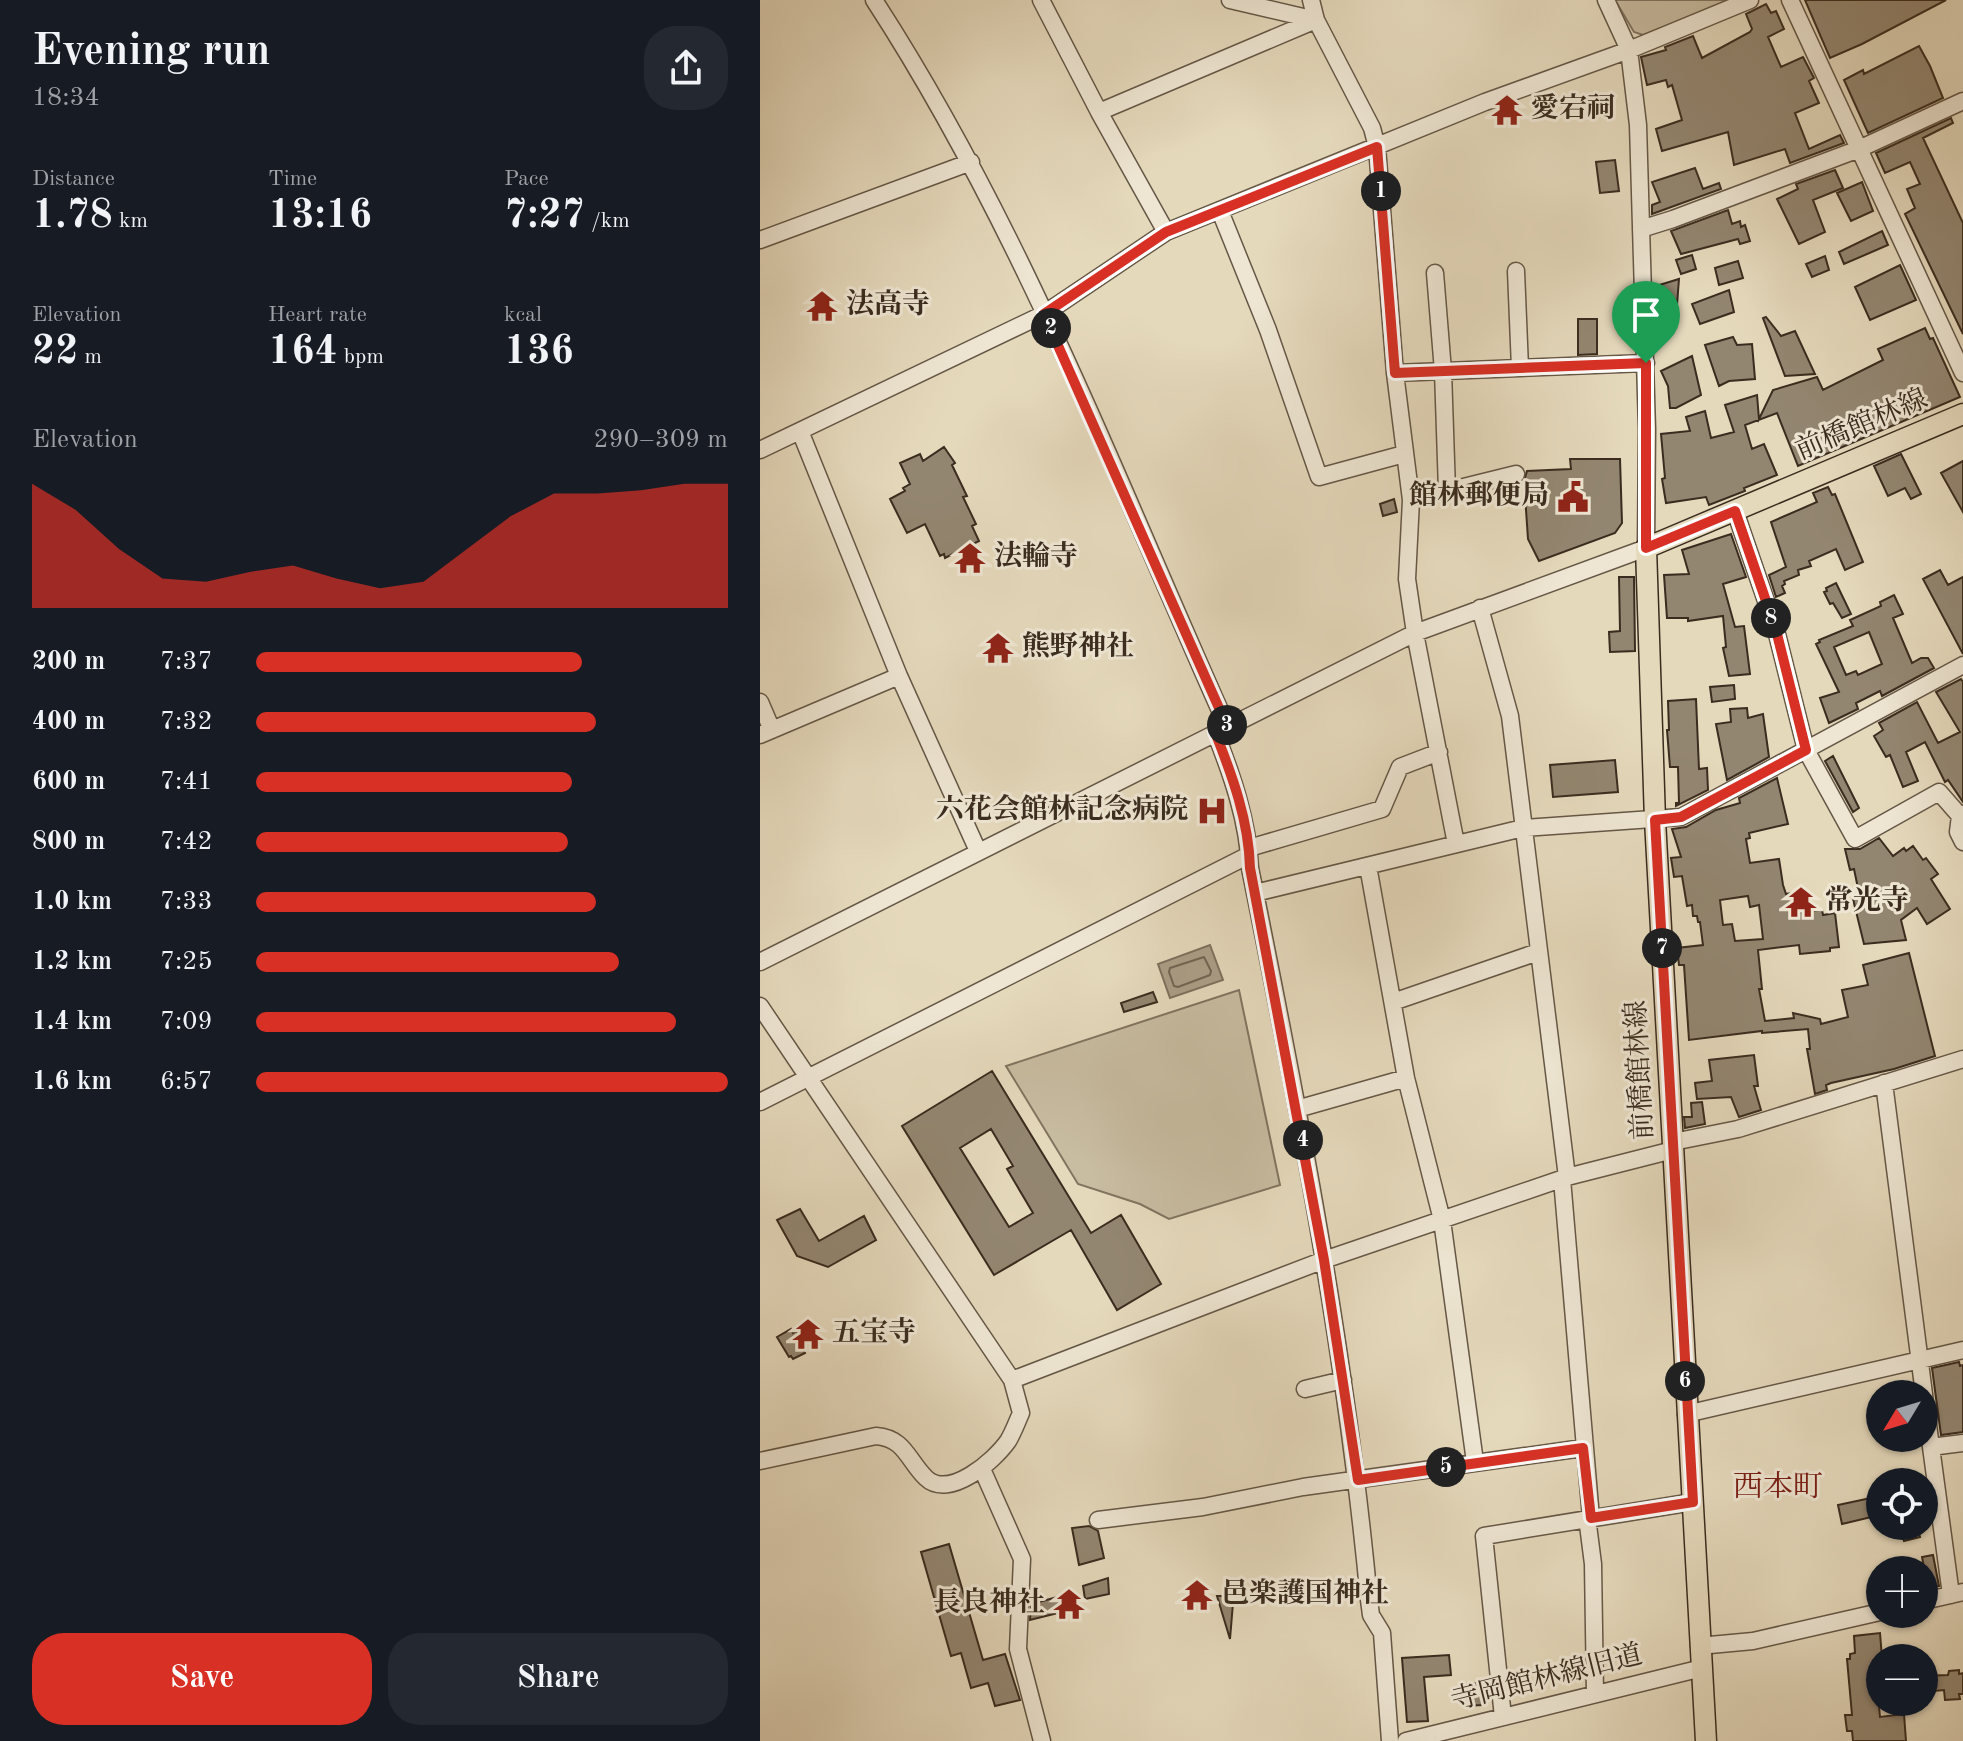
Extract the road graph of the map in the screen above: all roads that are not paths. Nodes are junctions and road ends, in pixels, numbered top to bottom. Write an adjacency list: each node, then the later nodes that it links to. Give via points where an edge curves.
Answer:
1 (874, 0): 14 (street)
2 (1041, 0): 11 (street)
3 (1230, 0): 8 (street)
4 (1311, 0): 8 (street)
5 (1606, 0): 9 (street)
6 (1750, 0): 9 (street)
7 (1790, 0): 13 (street)
8 (1316, 20): 11 (street); 12 (street)
9 (1629, 50): 12 (street); 16 (street)
10 (1963, 101): 13 (street)
11 (1099, 112): 17 (street)
12 (1377, 147): 15 (street); 25 (street)
13 (1859, 149): 16 (street); 26 (street)
14 (971, 162): 18 (street); 21 (street)
15 (1220, 211): 17 (street); 30 (street, via 1319,477)
16 (1641, 229): 22 (street)
17 (1166, 232): 21 (street)
18 (760, 240)
19 (1516, 271): 23 (street)
20 (1435, 273): 24 (street)
21 (1044, 314): 28 (street); 41 (street)
22 (1646, 363): 23 (street); 35 (street)
23 (1520, 368): 24 (street)
24 (1443, 371): 25 (street); 32 (street)
25 (1395, 373): 30 (street)
26 (1963, 373)
27 (1963, 414): 34 (main road, 前橋館林線)
28 (800, 431): 29 (street); 39 (street)
29 (760, 450)
30 (1404, 454): 33 (street)
31 (1516, 474): 32 (street)
32 (1447, 491): 33 (street)
33 (1411, 500): 37 (street, via 1407,579)
34 (1735, 511): 35 (main road, 前橋館林線); 43 (street, via 1776,630)
35 (1646, 548): 36 (street); 46 (main road, 前橋館林線)
36 (1480, 608): 37 (street); 47 (street, via 1510,716)
37 (1415, 633): 41 (street); 44 (street)
38 (1963, 665): 43 (street)
39 (899, 676): 42 (street); 50 (street)
40 (760, 702): 42 (street)
41 (1221, 729): 50 (street); 51 (street)
42 (766, 733)
43 (1806, 750): 45 (street, via 1855,839 1939,792); 46 (street, via 1681,817)
44 (1439, 752): 49 (street); 51 (street, via 1400,767 1382,809)
45 (1962, 815): 48 (street, via 1958,832)
46 (1655, 820): 47 (street); 64 (main road, 前橋館林線)
47 (1523, 828): 49 (street); 54 (street)
48 (1963, 842)
49 (1456, 844): 52 (street)
50 (978, 851): 55 (street)
51 (1249, 852): 53 (street); 59 (street)
52 (1368, 866): 53 (street); 56 (street)
53 (1255, 893): 63 (street)
54 (1538, 952): 56 (street); 65 (street)
55 (760, 962)
56 (1393, 1002): 60 (street)
57 (760, 1006): 59 (street)
58 (1963, 1059): 61 (street)
59 (809, 1078): 62 (street); 70 (street)
60 (1406, 1078): 63 (street); 66 (street)
61 (1884, 1083): 64 (street); 69 (street)
62 (760, 1102)
63 (1297, 1109): 67 (street)
64 (1673, 1146): 65 (street); 74 (main road, 前橋館林線)
65 (1564, 1178): 66 (street); 77 (street)
66 (1442, 1220): 67 (street); 80 (street)
67 (1324, 1260): 70 (street); 71 (street)
68 (1963, 1350): 69 (street)
69 (1919, 1360): 72 (street); 74 (street)
70 (1012, 1380): 81 (street, via 1021,1413 1008,1441)
71 (1343, 1380): 73 (street); 82 (street)
72 (1922, 1380)
73 (1305, 1389)
74 (1686, 1414): 83 (main road, 前橋館林線)
75 (1963, 1443): 76 (street)
76 (1938, 1446)
77 (1583, 1448): 80 (street); 84 (street)
78 (1932, 1452): 86 (street)
79 (760, 1461): 81 (street, via 876,1436 896,1441 926,1479 940,1486)
80 (1475, 1462): 82 (street)
81 (982, 1469): 92 (street, via 1022,1559 1018,1649)
82 (1358, 1480): 85 (street); 93 (street, via 1371,1615 1382,1633)
83 (1693, 1502): 84 (street); 88 (main road, 前橋館林線)
84 (1591, 1518): 90 (street); 91 (street, via 1484,1536)
85 (1098, 1520)
86 (1957, 1594)
87 (1866, 1615): 88 (street, via 1753,1641)
88 (1699, 1646): 89 (main road, 前橋館林線)
89 (1702, 1668): 90 (street, 寺岡館林線旧道); 95 (main road, 前橋館林線)
90 (1595, 1694): 91 (street, 寺岡館林線旧道)
91 (1503, 1717): 94 (street, 寺岡館林線旧道)
92 (1042, 1741)
93 (1390, 1741)
94 (1406, 1741)
95 (1706, 1741)

